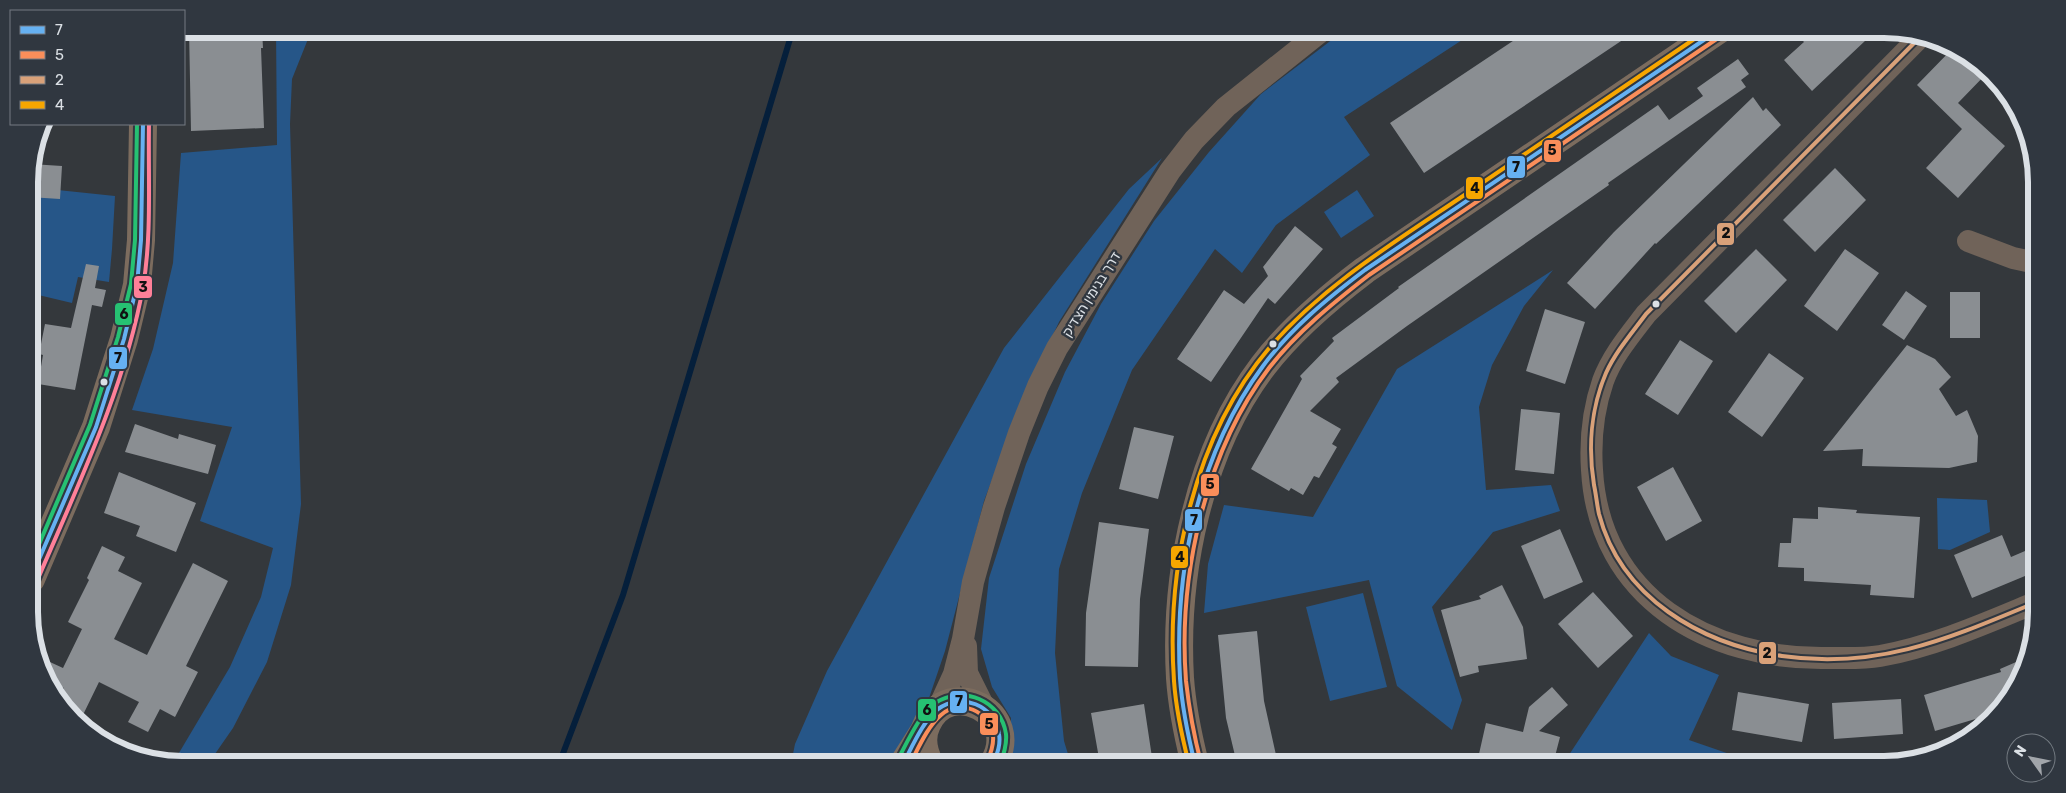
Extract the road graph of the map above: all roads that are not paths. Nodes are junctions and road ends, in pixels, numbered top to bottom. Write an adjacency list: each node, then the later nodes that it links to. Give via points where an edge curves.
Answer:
1 (1313, 38): 9 (street, דרך בנימין הצדיק, via 1226,107 1194,140 1170,171 1057,348 1019,433 1000,489 973,582)
2 (1707, 38): 12 (street, via 1365,270 1333,294 1263,366 1240,400 1219,441 1192,527 1185,565 1180,678)
3 (1916, 41): 8 (street, via 1646,314 1623,344 1604,380 1594,415 1591,456 1597,507 1610,544 1625,571 1658,607 1693,630 1729,644 1777,655 1826,658 1879,656 1931,643)
4 (143, 125): 7 (street, via 142,240 137,285 96,427)
5 (1968, 241): 6 (street)
6 (2029, 261)
7 (38, 563)
8 (2029, 605)
9 (966, 626): 10 (street, via 967,673); 11 (street, via 954,674)
10 (985, 709): 11 (street, via 974,703 950,703); 15 (street, via 1000,729)
11 (931, 720): 13 (street); 14 (street, via 922,743)
12 (1192, 755)
13 (908, 756)
14 (925, 756)
15 (998, 756)

